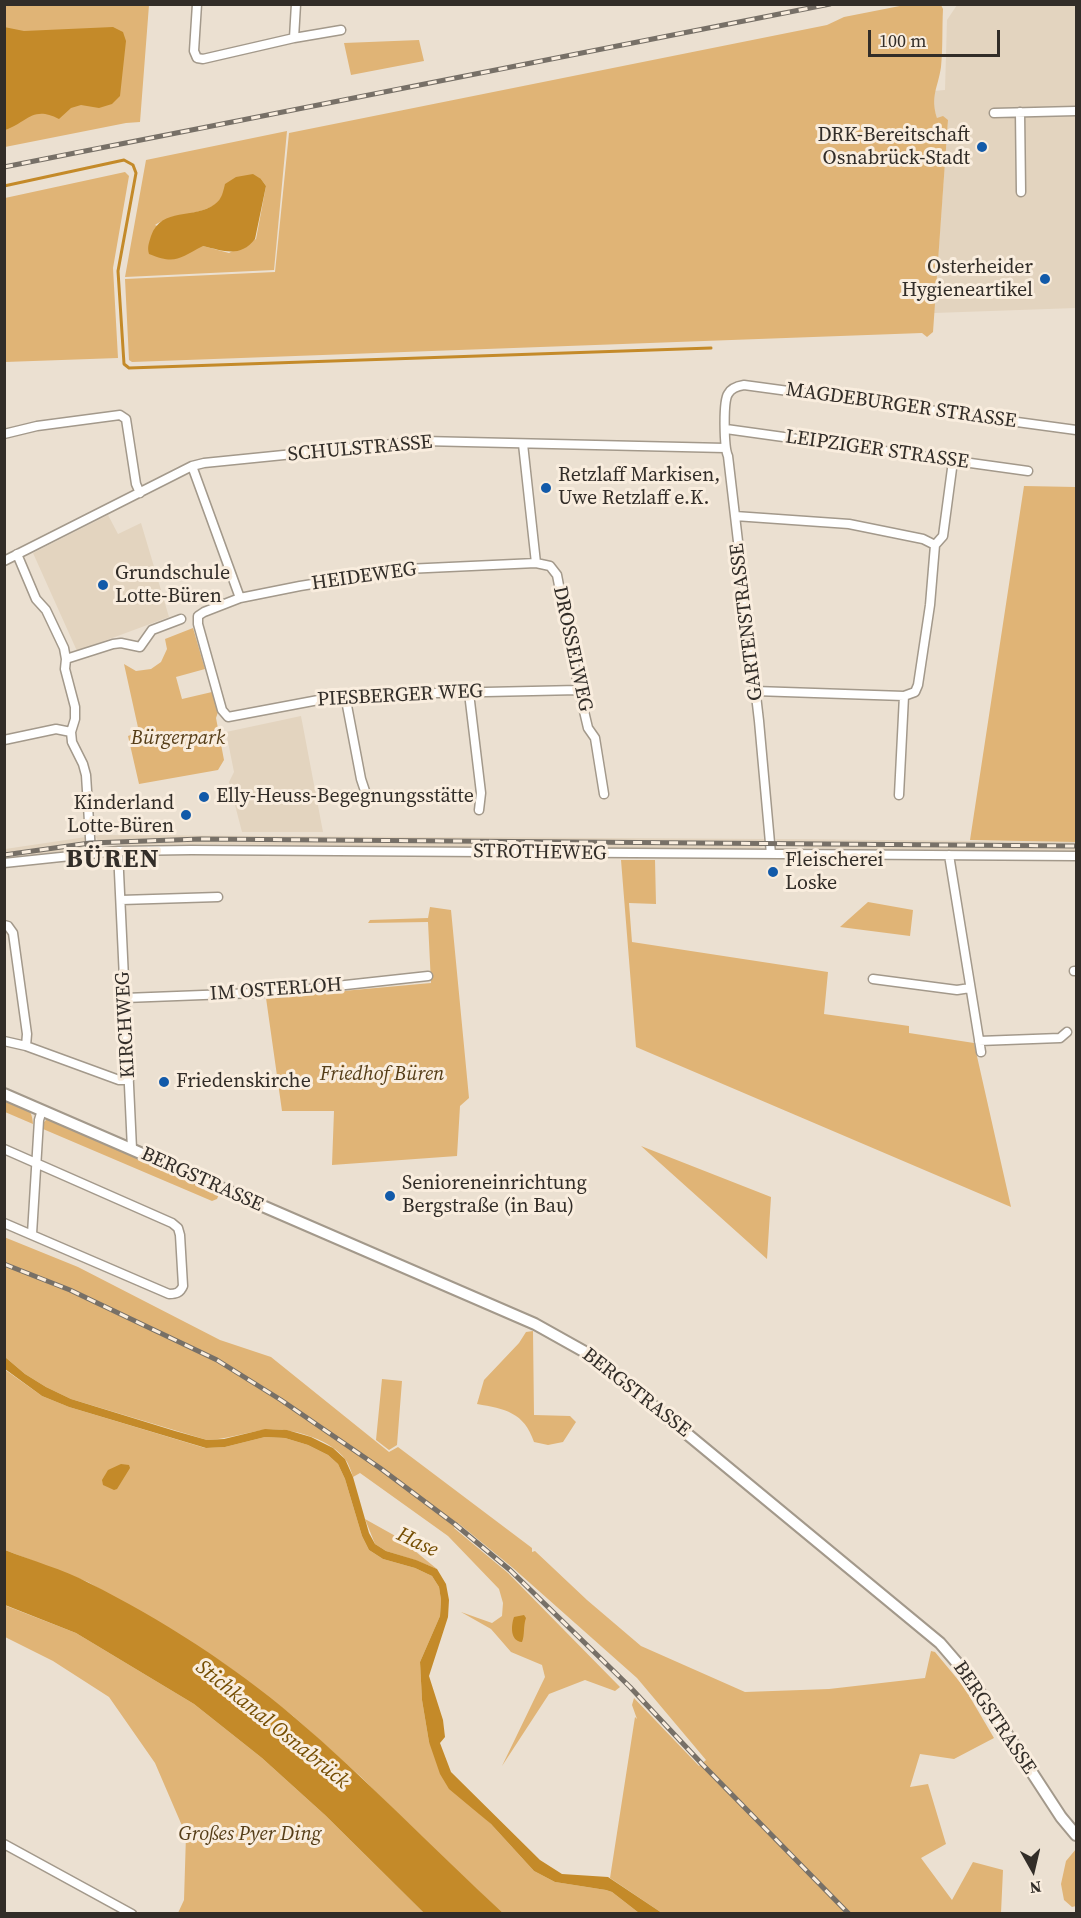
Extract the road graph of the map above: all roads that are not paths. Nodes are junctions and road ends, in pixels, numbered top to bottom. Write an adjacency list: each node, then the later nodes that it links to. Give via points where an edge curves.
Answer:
1 (197, 4): 4 (street, via 197,58)
2 (296, 4): 4 (street)
3 (341, 30): 4 (street)
4 (294, 38)
5 (1077, 111): 6 (street)
6 (1020, 112): 7 (street); 8 (street)
7 (994, 113)
8 (1021, 192)
9 (728, 392): 10 (street, GARTENSTRASSE); 11 (street, MAGDEBURGER STRASSE, via 744,385)
10 (726, 429): 14 (street, GARTENSTRASSE); 15 (street, LEIPZIGER STRASSE)
11 (1077, 430)
12 (4, 434): 18 (street, via 120,415 126,419)
13 (523, 444): 14 (street, SCHULSTRASSE); 16 (street, SCHULSTRASSE, via 423,441); 23 (street, DROSSELWEG)
14 (725, 448): 19 (street, GARTENSTRASSE)
15 (953, 461): 17 (street, LEIPZIGER STRASSE); 20 (street, via 943,536)
16 (192, 466): 18 (street, SCHULSTRASSE); 24 (street)
17 (1028, 471)
18 (140, 493): 21 (street, SCHULSTRASSE)
19 (735, 516): 20 (street, via 849,524); 28 (street, GARTENSTRASSE)
20 (935, 545): 31 (street, via 918,686 915,692)
21 (17, 554): 22 (street, SCHULSTRASSE); 26 (street)
22 (4, 561)
23 (536, 562): 24 (street, HEIDEWEG, via 406,569); 27 (street, DROSSELWEG, via 550,566 557,575)
24 (240, 598): 32 (street, HEIDEWEG, via 198,616)
25 (181, 619): 26 (street, via 152,630 140,647 113,644)
26 (66, 659): 33 (street, via 75,707)
27 (579, 690): 29 (street, PIESBERGER WEG); 36 (street, DROSSELWEG, via 588,728 595,738)
28 (755, 691): 31 (street); 41 (street, GARTENSTRASSE)
29 (469, 693): 30 (street, PIESBERGER WEG); 38 (street, via 481,793)
30 (345, 695): 32 (street, PIESBERGER WEG, via 233,717); 35 (street)
31 (904, 696): 37 (street)
32 (224, 715)
33 (71, 732): 34 (street, via 56,729); 40 (street, via 86,775)
34 (4, 740)
35 (366, 794)
36 (604, 794)
37 (899, 795)
38 (479, 810)
39 (118, 851): 40 (street, STROTHEWEG); 41 (street, STROTHEWEG); 46 (street, KIRCHWEG)
40 (91, 853): 44 (street, STROTHEWEG)
41 (771, 854): 42 (street, STROTHEWEG)
42 (949, 855): 43 (street, STROTHEWEG); 50 (street)
43 (1077, 856)
44 (4, 863)
45 (218, 897): 46 (street)
46 (121, 900): 51 (street, KIRCHWEG)
47 (4, 925): 55 (street, via 13,933)
48 (428, 976): 51 (street, IM OSTERLOH, via 281,992)
49 (873, 980): 50 (street, via 957,990)
50 (970, 988): 54 (street)
51 (125, 998): 57 (street, KIRCHWEG)
52 (1068, 1032): 54 (street, via 1060,1038)
53 (4, 1041): 55 (street)
54 (979, 1041): 56 (street)
55 (26, 1046): 57 (street, via 119,1080)
56 (981, 1052)
57 (129, 1080): 61 (street, KIRCHWEG)
58 (4, 1094): 59 (street, BERGSTRASSE)
59 (42, 1110): 61 (street, BERGSTRASSE); 62 (street)
60 (4, 1149): 62 (street)
61 (132, 1149): 65 (street, BERGSTRASSE, via 534,1324 594,1357 940,1643 971,1679 1061,1817)
62 (36, 1163): 64 (street); 64 (street, via 178,1228 183,1286 176,1294 169,1294)
63 (4, 1223): 64 (street)
64 (32, 1234)
65 (1077, 1834)
66 (4, 1844): 67 (street)
67 (132, 1914)

